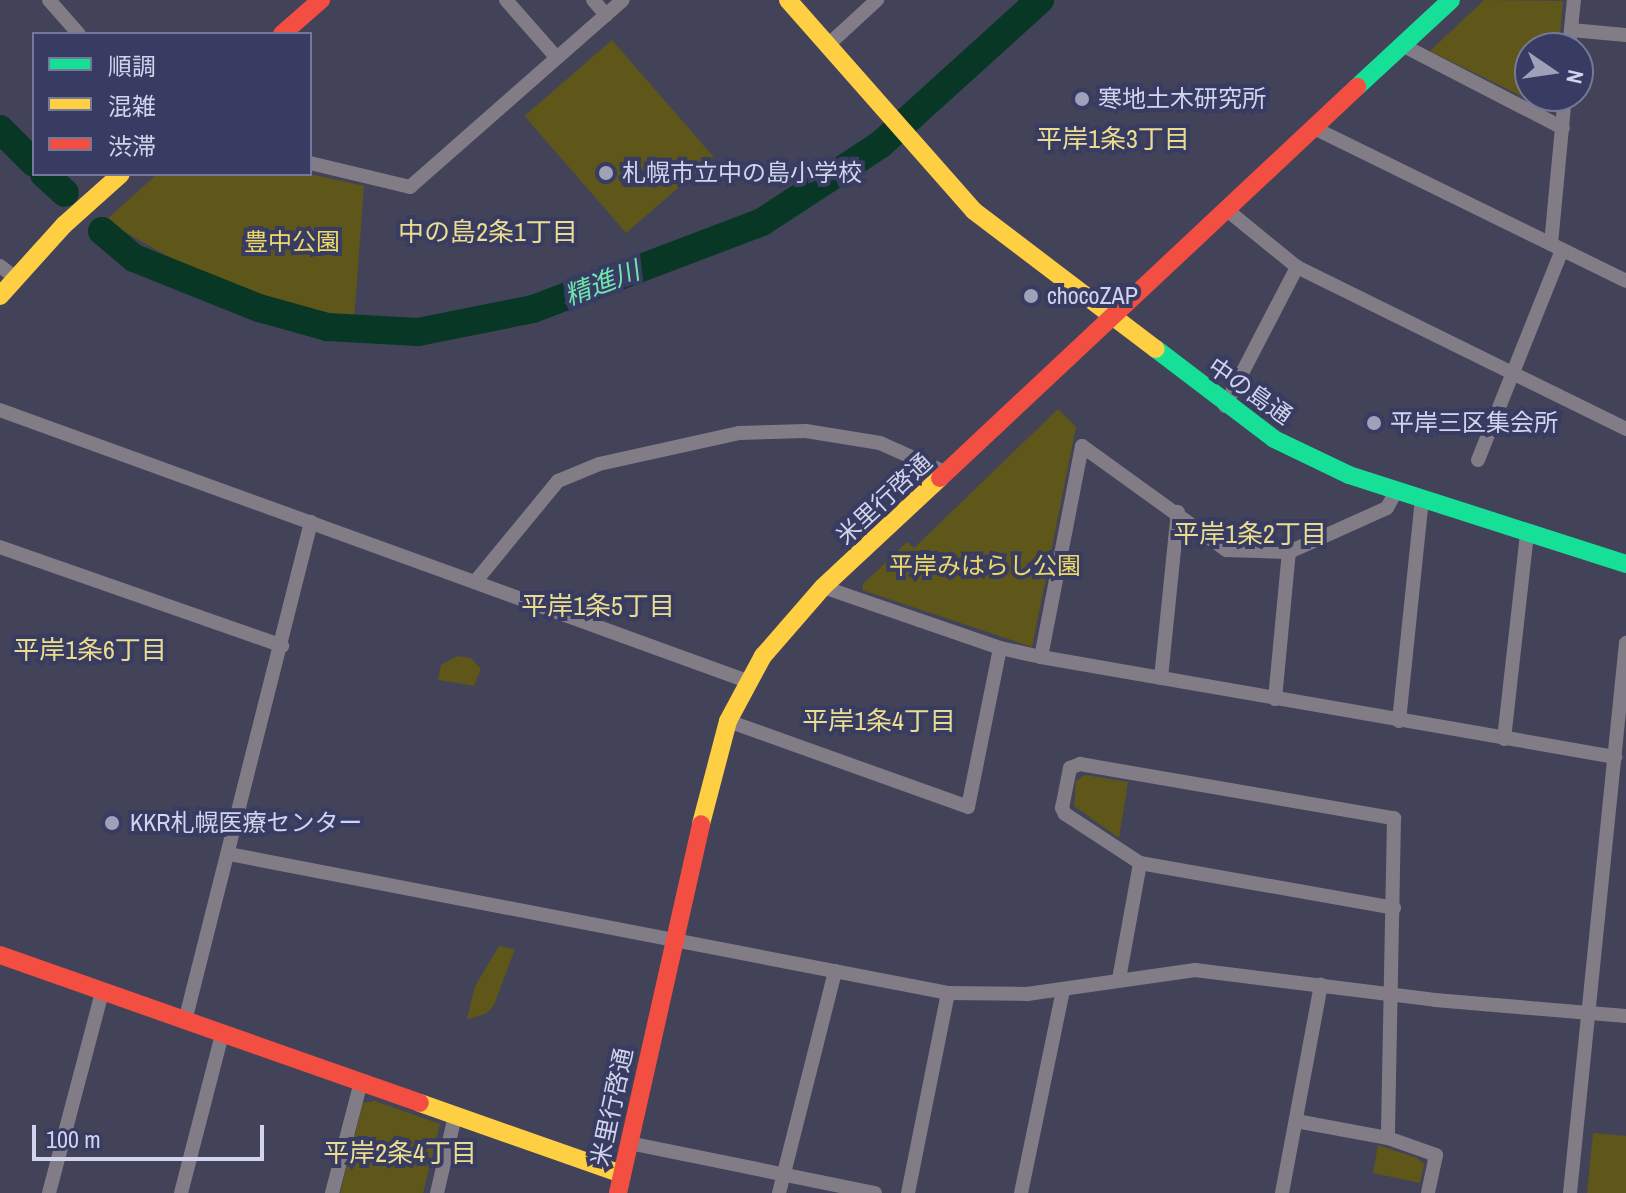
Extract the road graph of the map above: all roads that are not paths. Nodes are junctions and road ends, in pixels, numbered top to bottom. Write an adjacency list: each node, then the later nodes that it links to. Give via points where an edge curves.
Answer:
1 (49, 0): 12 (street)
2 (321, 0): 13 (street)
3 (506, 0): 17 (street)
4 (593, 0): 10 (street)
5 (623, 0): 10 (street)
6 (788, 0): 15 (street)
7 (877, 0): 15 (street)
8 (1451, 0): 16 (street, 米里行啓通)
9 (1574, 0): 11 (street)
10 (606, 15): 17 (street)
11 (1571, 30): 14 (street)
12 (77, 32)
13 (284, 32)
14 (1626, 35)
15 (828, 45): 30 (street, 中の島通, via 974,211)
16 (1402, 45): 19 (street, 米里行啓通); 20 (street)
17 (557, 58): 21 (street, via 410,187)
18 (1564, 112): 20 (street)
19 (1314, 128): 23 (street, 米里行啓通); 24 (street)
20 (1563, 128): 24 (street)
21 (312, 163)
22 (119, 176): 27 (street)
23 (1227, 210): 26 (street); 30 (street, 米里行啓通)
24 (1556, 247): 28 (street); 31 (street)
25 (0, 266): 27 (street)
26 (1297, 267): 31 (street); 32 (street)
27 (16, 278): 29 (street)
28 (1626, 281)
29 (0, 296)
30 (1111, 317): 32 (street, 中の島通); 36 (street, 米里行啓通)
31 (1513, 373): 34 (street); 35 (street)
32 (1225, 406): 37 (street, 中の島通, via 1296,452)
33 (0, 410): 40 (street)
34 (1626, 429)
35 (1478, 460)
36 (947, 473): 45 (street, via 880,443 806,431 739,433 599,464 558,481); 46 (street, 米里行啓通)
37 (1396, 491): 38 (street, 中の島通); 43 (street, via 1387,508)
38 (1422, 500): 41 (street, 中の島通); 55 (street)
39 (1178, 512): 43 (street, via 1226,550); 50 (street, via 1082,446); 51 (street)
40 (311, 522): 45 (street); 48 (street)
41 (1527, 533): 44 (street, 中の島通); 56 (street)
42 (0, 547): 48 (street)
43 (1289, 552): 53 (street)
44 (1626, 564)
45 (475, 582): 52 (street)
46 (823, 587): 49 (street); 52 (street, 米里行啓通, via 778,636)
47 (1626, 643): 57 (street)
48 (282, 646): 58 (street)
49 (1000, 648): 50 (street); 54 (street, via 968,807)
50 (1041, 657): 51 (street)
51 (1161, 678): 53 (street)
52 (747, 681): 54 (street, 米里行啓通)
53 (1275, 699): 55 (street)
54 (728, 721): 61 (street, 米里行啓通)
55 (1399, 721): 56 (street)
56 (1504, 739): 57 (street)
57 (1615, 757): 70 (street)
58 (229, 854): 61 (street); 72 (street)
59 (1140, 863): 60 (street); 60 (street, via 1065,814 1070,768 1080,764 1394,818); 64 (street)
60 (1394, 908): 69 (street)
61 (674, 939): 63 (street); 78 (street, 米里行啓通)
62 (0, 955): 67 (street)
63 (835, 971): 68 (street); 79 (street)
64 (1119, 979): 65 (street, via 1195,970); 66 (street)
65 (1321, 985): 69 (street); 76 (street)
66 (1063, 990): 68 (street, via 999,996); 88 (street)
67 (102, 992): 72 (street); 81 (street)
68 (948, 993): 87 (street)
69 (1394, 995): 70 (street); 77 (street)
70 (1589, 1013): 71 (street); 91 (street)
71 (1626, 1016)
72 (185, 1021): 73 (street)
73 (222, 1034): 74 (street); 82 (street)
74 (361, 1082): 75 (street); 83 (street)
75 (455, 1116): 80 (street); 84 (street)
76 (1296, 1121): 77 (street); 89 (street)
77 (1388, 1138): 90 (street, via 1436,1155)
78 (629, 1143): 79 (street); 80 (street, 米里行啓通)
79 (783, 1175): 85 (street); 86 (street)
80 (620, 1184)
81 (49, 1193)
82 (181, 1193)
83 (332, 1193)
84 (437, 1193)
85 (779, 1193)
86 (875, 1193)
87 (908, 1193)
88 (1021, 1193)
89 (1282, 1193)
90 (1428, 1193)
91 (1570, 1193)

